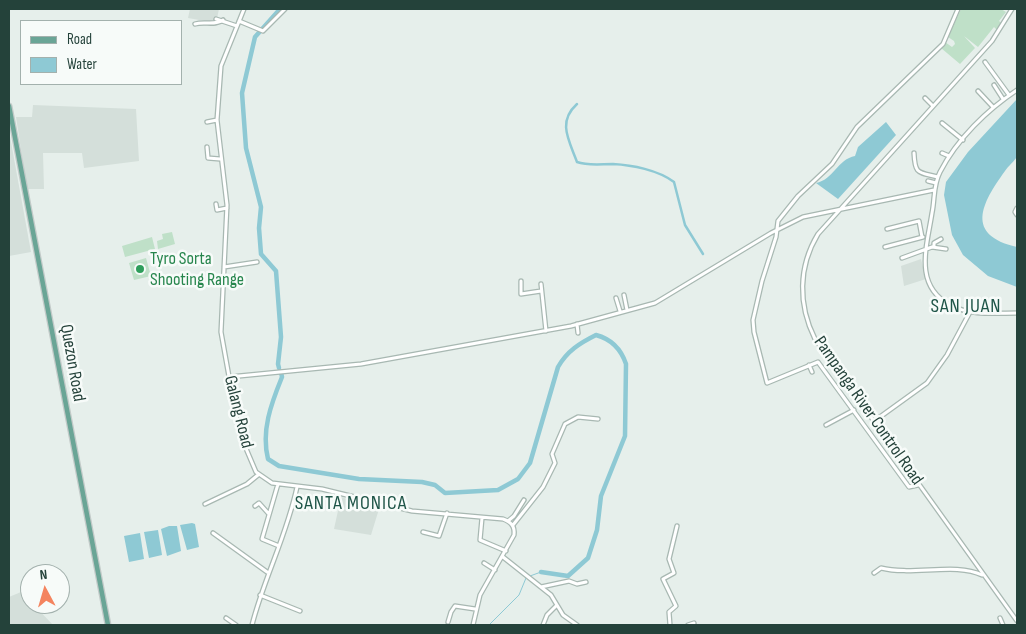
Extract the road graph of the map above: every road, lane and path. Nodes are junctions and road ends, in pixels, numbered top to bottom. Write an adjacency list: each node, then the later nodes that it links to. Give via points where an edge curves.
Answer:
1 (244, 9): 7 (street, Galang Road)
2 (285, 9): 7 (street, via 265,30)
3 (958, 9): 39 (street, via 942,44 856,127 832,164 781,217)
4 (1012, 9): 17 (street, Pampanga River Control Road, via 992,41)
5 (216, 19): 6 (street)
6 (223, 20): 8 (street, via 217,24); 9 (street)
7 (239, 21): 9 (street, Galang Road)
8 (195, 24)
9 (237, 26): 20 (street, Galang Road, via 221,66)
10 (985, 62): 14 (street)
11 (994, 85): 16 (street)
12 (1017, 90): 14 (street)
13 (978, 91): 19 (street)
14 (1009, 95): 16 (street)
15 (925, 98): 17 (street)
16 (1003, 99): 19 (street)
17 (932, 105): 36 (street, Pampanga River Control Road)
18 (9, 106): 103 (main road, Quezon Road)
19 (993, 107): 23 (street)
20 (217, 120): 21 (street); 28 (street, Galang Road)
21 (207, 122)
22 (942, 122): 23 (street)
23 (963, 140): 27 (street)
24 (207, 146): 28 (street, via 208,158)
25 (914, 153): 29 (street, via 917,172)
26 (942, 153): 27 (street)
27 (950, 156): 29 (street)
28 (220, 159): 34 (street, Galang Road)
29 (938, 177): 31 (street)
30 (928, 181): 31 (street)
31 (936, 183): 32 (street)
32 (934, 190): 36 (street); 40 (street)
33 (216, 204): 34 (street, via 217,210)
34 (227, 208): 49 (street, Galang Road)
35 (1017, 208): 37 (street)
36 (841, 209): 39 (street, via 808,215); 67 (street, Pampanga River Control Road, via 809,249 802,296 815,339)
37 (1017, 215)
38 (887, 229): 41 (street, via 918,221)
39 (777, 230): 55 (street, via 655,302); 62 (street, via 753,320 767,384)
40 (927, 237): 41 (street); 45 (street)
41 (922, 238): 43 (street)
42 (941, 239): 44 (street, via 934,243)
43 (885, 247)
44 (934, 247): 45 (street); 46 (street)
45 (925, 249): 47 (street); 57 (street, via 925,269 930,285 947,303)
46 (946, 249)
47 (902, 258)
48 (257, 262): 49 (street)
49 (224, 267): 64 (street, Galang Road, via 220,315)
50 (521, 281): 52 (street, via 522,294)
51 (541, 284): 52 (street)
52 (541, 292): 60 (street)
53 (624, 295): 55 (street)
54 (616, 298): 56 (street)
55 (627, 310): 56 (street)
56 (620, 312): 59 (street)
57 (970, 312): 58 (street); 67 (street, via 927,384)
58 (1017, 313)
59 (577, 324): 60 (street); 61 (street)
60 (546, 331): 64 (street, via 361,364)
61 (578, 333)
62 (809, 365): 63 (street); 65 (street, via 818,362)
63 (812, 372)
64 (229, 377): 69 (street, Galang Road, via 239,432)
65 (854, 410): 68 (street); 71 (street, via 909,487)
66 (598, 419): 80 (street, via 578,417 565,424 543,487)
67 (873, 422): 71 (street, Pampanga River Control Road)
68 (826, 425)
69 (258, 475): 70 (street); 74 (street, via 247,484)
70 (278, 484): 72 (street); 76 (street)
71 (918, 484): 91 (street, Pampanga River Control Road)
72 (297, 487): 77 (street, via 406,510); 84 (street)
73 (524, 500): 79 (street)
74 (205, 504)
75 (255, 506): 76 (street, via 258,503)
76 (268, 513): 84 (street, via 262,539)
77 (447, 513): 78 (street); 82 (street, via 439,536)
78 (482, 517): 79 (street); 85 (street, via 480,540)
79 (508, 521): 80 (street)
80 (513, 525): 85 (street, via 514,535)
81 (677, 526): 109 (street, via 669,559 674,573 663,579 676,606 669,612)
82 (424, 532)
83 (213, 533): 89 (street)
84 (279, 546): 89 (street)
85 (506, 551): 86 (street)
86 (503, 557): 88 (street); 93 (street)
87 (484, 563): 88 (street)
88 (495, 570): 96 (street)
89 (267, 572): 94 (street)
90 (874, 573): 91 (street, via 881,568 926,571 966,568)
91 (983, 575): 101 (street, Pampanga River Control Road)
92 (586, 582): 93 (street, via 577,584 569,581)
93 (540, 588): 95 (street, via 552,595)
94 (260, 595): 97 (street); 105 (street)
95 (557, 605): 107 (street); 108 (street, via 563,615)
96 (475, 609): 100 (street, via 456,606); 106 (street)
97 (300, 612)
98 (226, 618): 104 (street)
99 (1000, 618): 111 (street)
100 (448, 622)
101 (1017, 622)
102 (694, 623): 110 (street)
103 (108, 625)
104 (236, 625)
105 (252, 625)
106 (473, 625)
107 (543, 625)
108 (577, 625)
109 (670, 625)
110 (688, 625)
111 (1003, 625)

